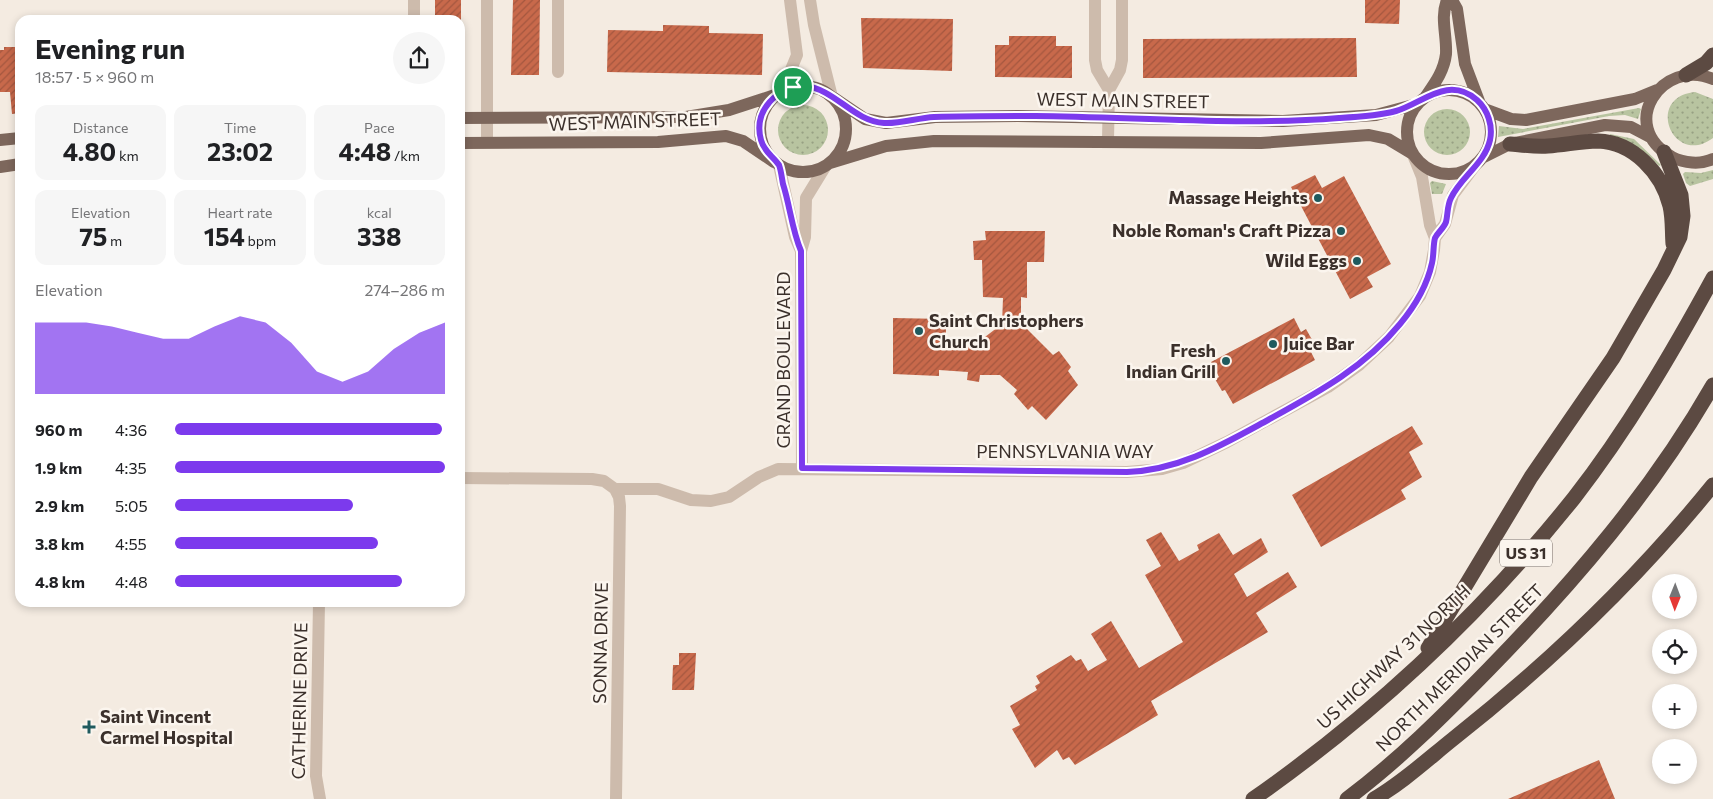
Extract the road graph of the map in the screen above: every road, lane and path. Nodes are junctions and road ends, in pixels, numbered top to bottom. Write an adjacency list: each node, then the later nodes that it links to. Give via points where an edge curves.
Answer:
1 (414, 0): 10 (street)
2 (487, 0): 23 (street)
3 (558, 0): 12 (street)
4 (790, 0): 17 (street, via 798,55)
5 (810, 0): 18 (street)
6 (1095, 0): 16 (street, via 1095,60)
7 (1122, 0): 16 (street, via 1122,60)
8 (1447, 0): 19 (main road, via 1442,11 1445,60 1439,76)
9 (1452, 0): 20 (main road, via 1457,9 1465,64)
10 (414, 15)
11 (1713, 55): 13 (highway)
12 (558, 72)
13 (1686, 75): 14 (main road); 15 (main road)
14 (1713, 79)
15 (1659, 89): 20 (main road, via 1635,99 1526,120 1511,119); 24 (main road, via 1646,114)
16 (1108, 90): 21 (street)
17 (780, 92): 18 (main road, via 811,86); 23 (main road, WEST MAIN STREET, via 733,109 686,117); 35 (main road, via 766,107 760,123 761,140)
18 (833, 97): 21 (main road, WEST MAIN STREET, via 865,119 886,123 949,117); 37 (main road, via 844,114 846,134 843,147)
19 (1421, 100): 20 (main road, via 1440,90 1457,90); 21 (main road, WEST MAIN STREET, via 1376,115 1300,120 1233,122); 32 (main road, via 1410,113 1406,131)
20 (1482, 106): 34 (main road, via 1490,123 1491,138)
21 (1108, 117): 27 (street)
22 (465, 118): 23 (main road, WEST MAIN STREET)
23 (487, 118): 29 (street)
24 (1650, 137): 30 (main road, via 1631,127 1613,125); 31 (main road)
25 (15, 138): 26 (main road)
26 (0, 140)
27 (1108, 140): 32 (main road, via 1268,142 1369,135 1388,140); 37 (main road, via 913,142 874,149)
28 (465, 142): 29 (main road, WEST MAIN STREET)
29 (487, 142): 35 (main road, WEST MAIN STREET, via 658,142 726,136 744,141)
30 (1510, 144): 34 (main road); 40 (highway, via 1546,146 1600,141 1616,144 1634,154 1652,168 1664,188 1671,212)
31 (1664, 152): 33 (main road, via 1687,162 1705,162); 40 (highway, via 1677,179 1683,204 1682,229)
32 (1413, 154): 34 (main road, via 1426,167 1443,174 1461,172); 39 (street, PENNSYLVANIA WAY, via 1422,178)
33 (1713, 158)
34 (1479, 161): 39 (street, PENNSYLVANIA WAY, via 1453,195 1445,224)
35 (776, 163): 37 (main road, via 799,172 810,172); 41 (street, GRAND BOULEVARD)
36 (15, 165): 38 (main road)
37 (828, 165): 41 (street, GRAND BOULEVARD, via 806,198 805,237)
38 (0, 167)
39 (1435, 238): 44 (street, PENNSYLVANIA WAY, via 1431,267 1420,296 1402,322 1375,351 1328,387 1183,463 1162,469 1127,472)
40 (1673, 250): 49 (highway, via 1613,358 1531,477)
41 (801, 251): 44 (street, GRAND BOULEVARD)
42 (1713, 278): 49 (highway, US HIGHWAY 31 NORTH / US 31, via 1644,395 1574,497 1486,598)
43 (1713, 385): 53 (highway, NORTH MERIDIAN STREET / US 31, via 1672,451 1597,553 1437,722)
44 (802, 468): 47 (street, PENNSYLVANIA WAY, via 778,469 728,497 711,501 691,500 658,489)
45 (465, 478): 47 (street, via 592,479)
46 (1713, 485): 54 (highway, via 1653,554 1572,638 1495,706)
47 (615, 489): 51 (street, SONNA DRIVE, via 620,506)
48 (319, 607): 50 (street, CATHERINE DRIVE, via 316,776)
49 (1417, 667): 52 (highway, US HIGHWAY 31 NORTH / US 31, via 1322,749)
50 (320, 799)
51 (616, 799)
52 (1253, 799)
53 (1348, 799)
54 (1374, 799)

